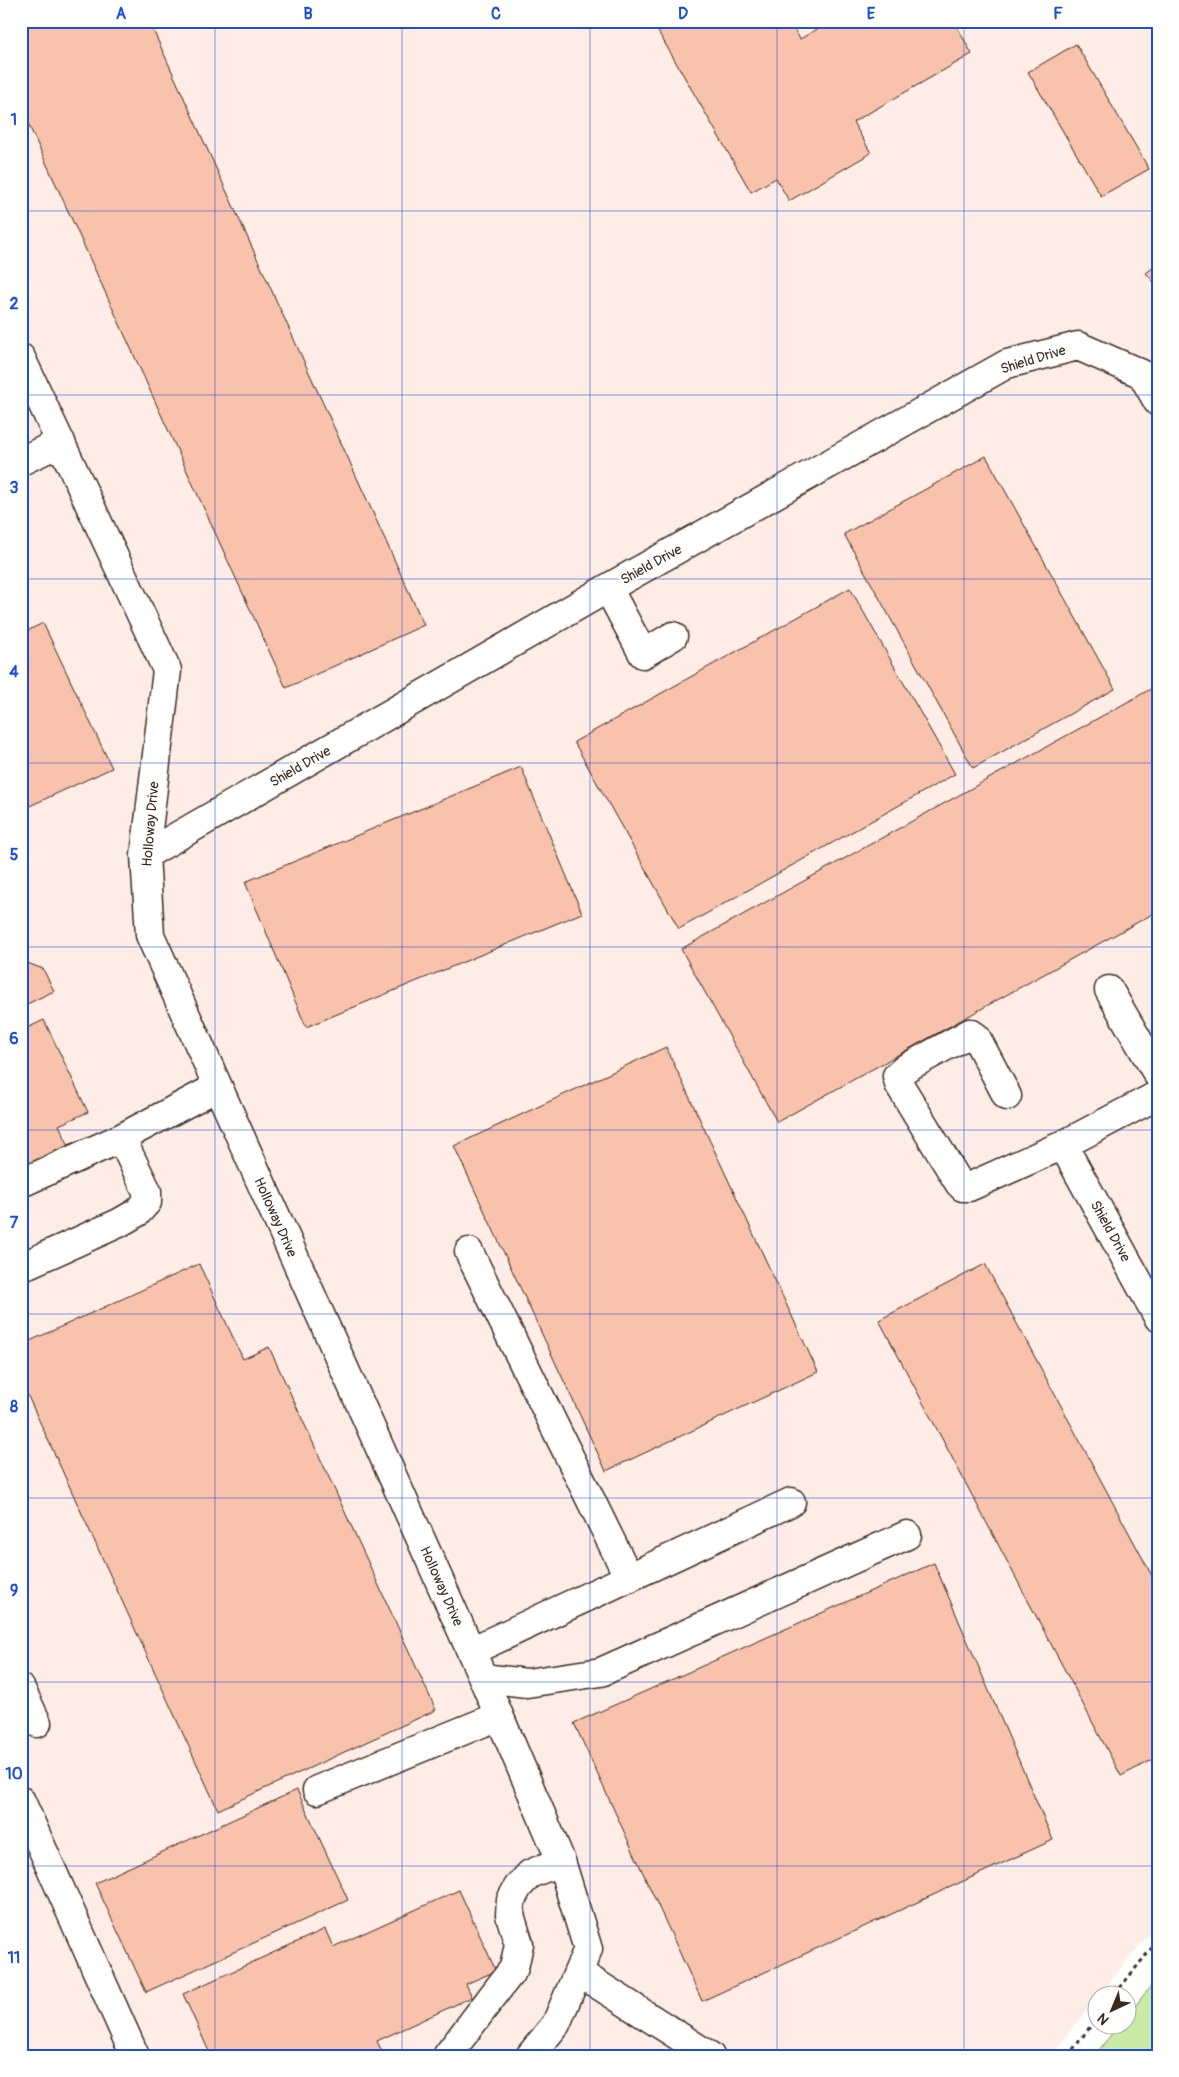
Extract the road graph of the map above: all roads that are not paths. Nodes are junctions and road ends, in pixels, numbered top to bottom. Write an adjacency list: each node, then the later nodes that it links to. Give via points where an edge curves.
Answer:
1 (21, 358): 3 (street, Holloway Drive)
2 (1158, 402): 5 (street, Shield Drive, via 1142,374 1078,346 1007,364)
3 (60, 442): 4 (street); 7 (street, Holloway Drive, via 167,670)
4 (21, 461)
5 (608, 588): 6 (street, via 643,654); 7 (street, Shield Drive)
6 (673, 636)
7 (145, 855): 10 (street, Holloway Drive, via 150,934)
8 (1109, 990): 9 (street)
9 (1158, 1074)
10 (217, 1086): 13 (street); 22 (street, Holloway Drive)
11 (1007, 1096): 14 (street, via 976,1037 970,1034 897,1076 963,1187)
12 (1158, 1096): 14 (street)
13 (121, 1138): 15 (street); 17 (street, via 147,1191 147,1202 120,1223)
14 (1064, 1145): 18 (street, Shield Drive)
15 (21, 1183)
16 (469, 1252): 21 (street)
17 (21, 1267)
18 (1158, 1317)
19 (791, 1502): 21 (street)
20 (908, 1535): 23 (street, via 601,1672 527,1683)
21 (629, 1578): 22 (street)
22 (472, 1651): 23 (street, Holloway Drive)
23 (483, 1678): 25 (street, Holloway Drive)
24 (21, 1688): 26 (street)
25 (499, 1716): 27 (street); 29 (street, Holloway Drive)
26 (37, 1723)
27 (317, 1790)
28 (21, 1802): 31 (street)
29 (562, 1861): 30 (street, Holloway Drive, via 588,1949); 32 (street, via 530,1874 518,1887 511,1900 510,1915 520,1944 514,1968)
30 (578, 1972): 33 (street, Holloway Drive, via 556,2024); 34 (street)
31 (135, 2056)
32 (447, 2056)
33 (530, 2056)
34 (710, 2056)

